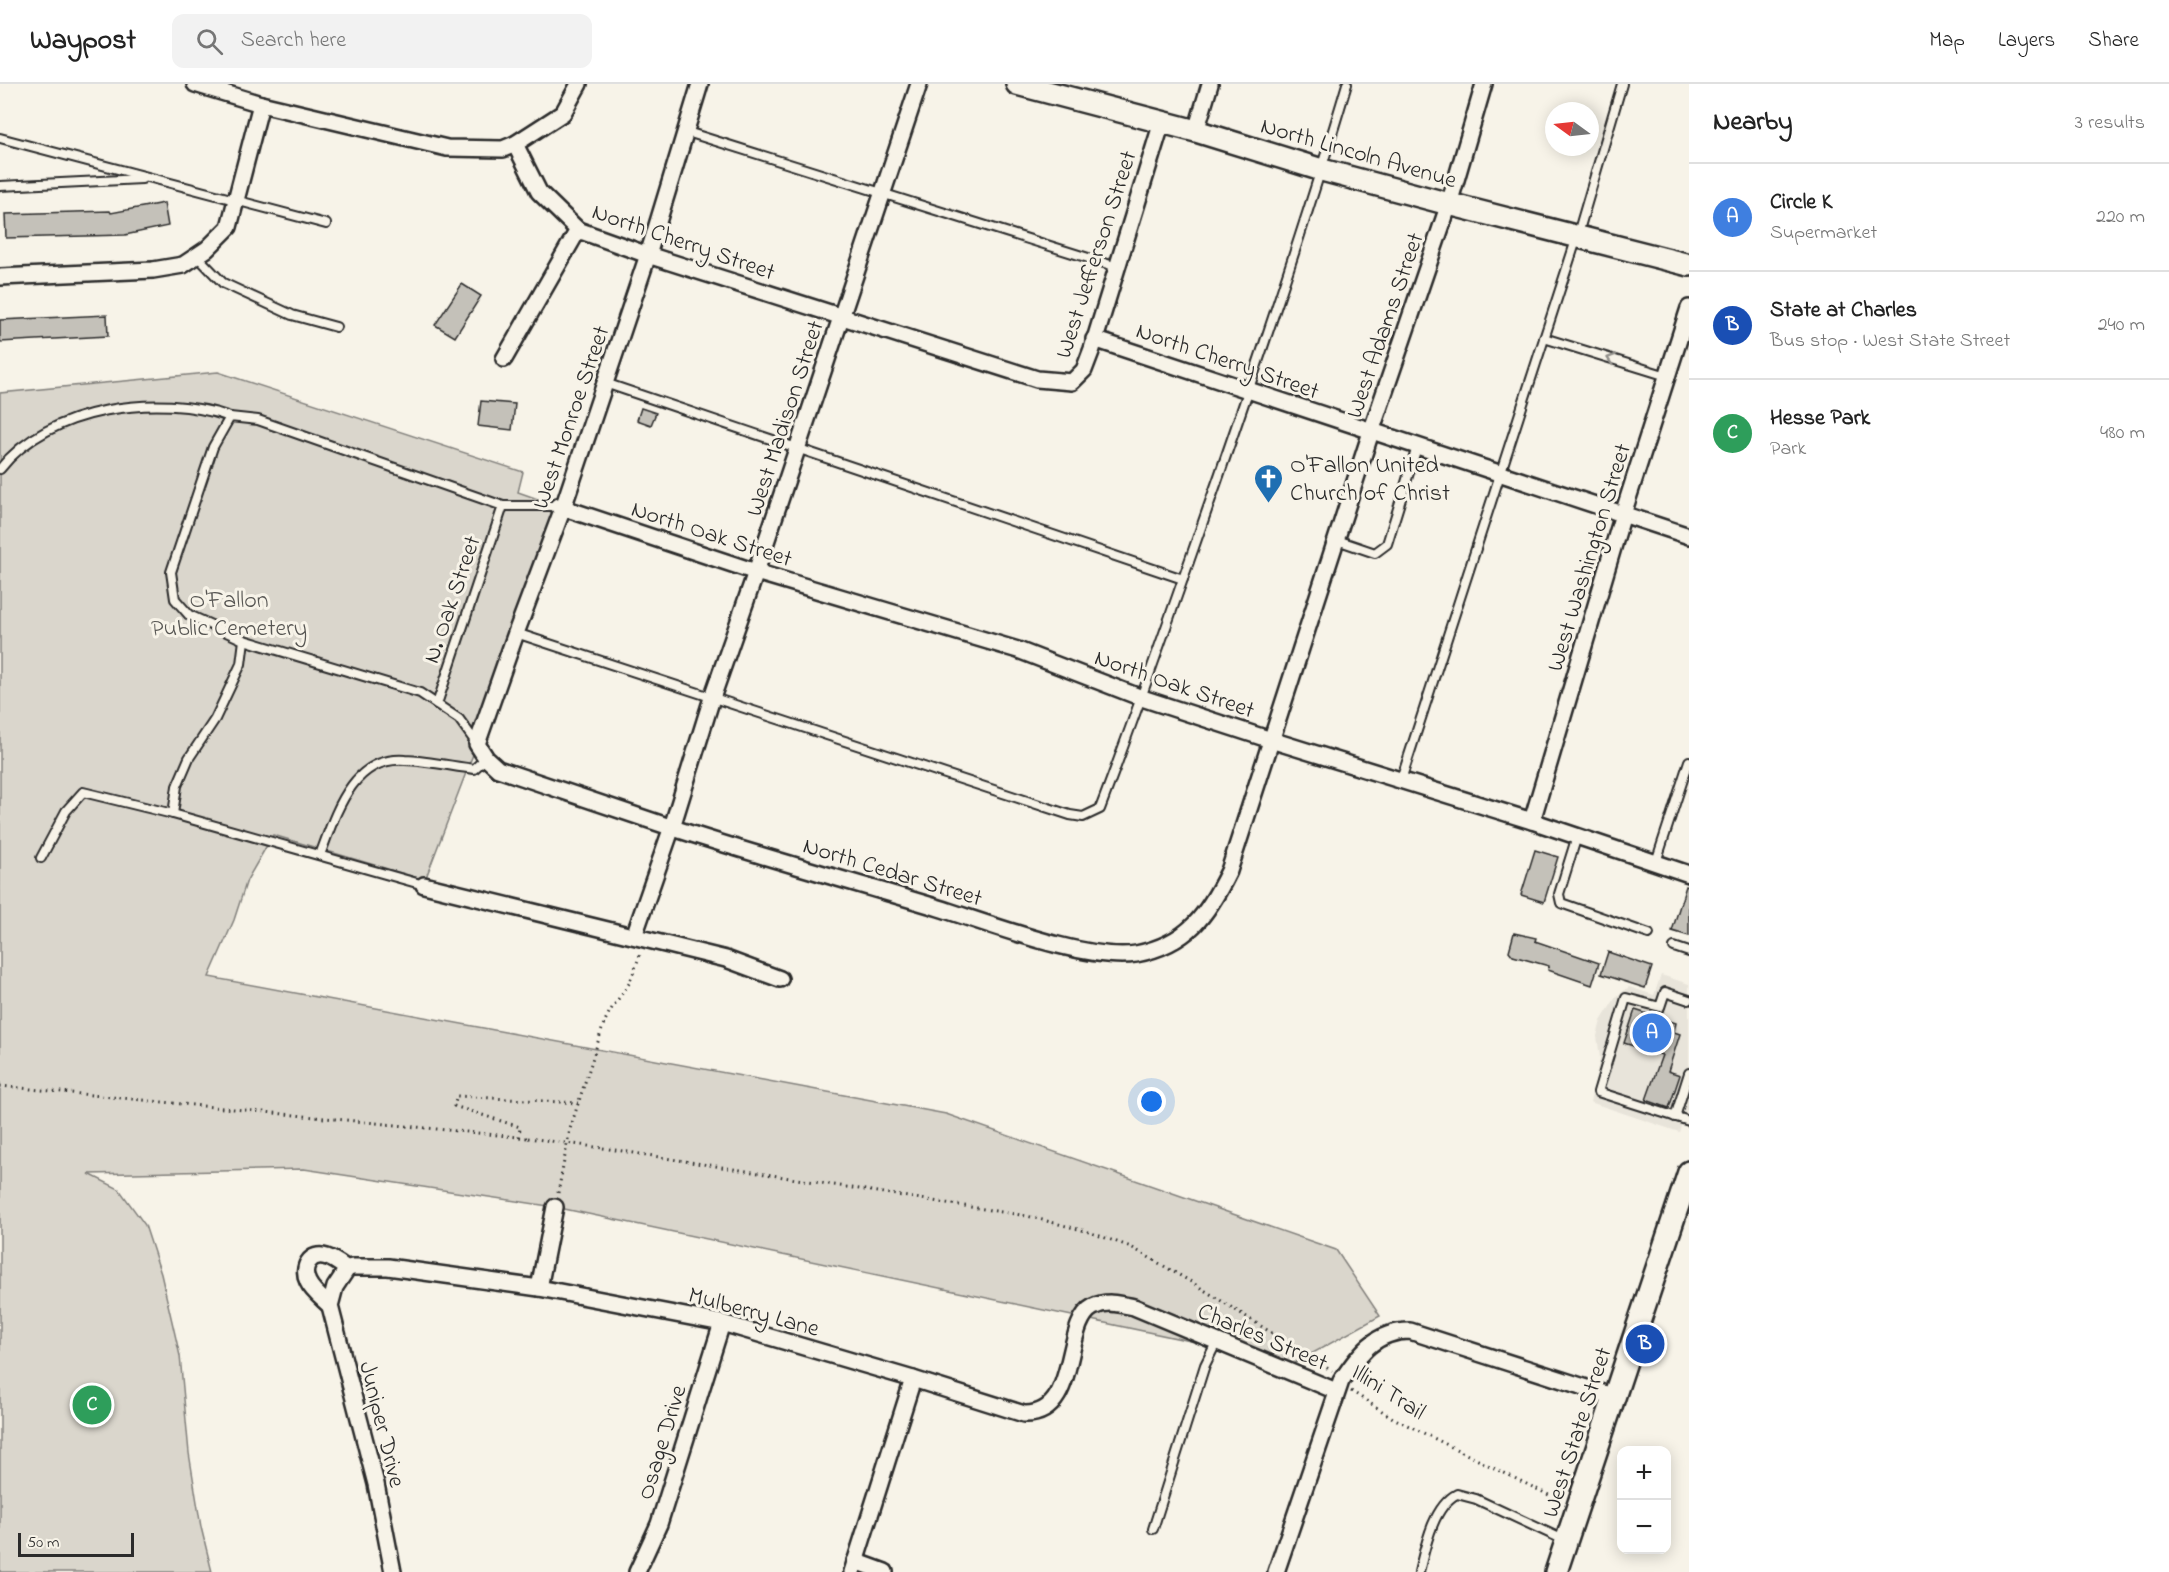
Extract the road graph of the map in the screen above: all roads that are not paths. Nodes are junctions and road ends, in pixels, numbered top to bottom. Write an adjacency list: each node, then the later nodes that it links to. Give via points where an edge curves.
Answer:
1 (195, 84): 10 (street)
2 (579, 84): 15 (street, via 563,113)
3 (700, 84): 12 (street, West Monroe Street)
4 (919, 84): 19 (street, West Madison Street)
5 (1017, 84): 11 (main road, North Lincoln Avenue, via 1067,94)
6 (1210, 84): 13 (street)
7 (1347, 84): 16 (lane)
8 (1484, 84): 21 (street, West Adams Street)
9 (1622, 84): 24 (lane)
10 (261, 104): 15 (street, via 447,148 503,149); 20 (street)
11 (1162, 122): 13 (main road, North Lincoln Avenue); 28 (street, West Jefferson Street)
12 (684, 131): 19 (lane); 25 (street, West Monroe Street)
13 (1196, 131): 16 (main road, North Lincoln Avenue)
14 (0, 138): 17 (lane)
15 (515, 144): 23 (street, North Cherry Street, via 539,192)
16 (1322, 170): 21 (main road, North Lincoln Avenue); 39 (lane)
17 (151, 179): 18 (lane); 20 (lane)
18 (0, 186)
19 (884, 194): 28 (lane); 31 (street, West Madison Street)
20 (236, 201): 22 (lane); 26 (street, via 229,227)
21 (1449, 204): 24 (main road, North Lincoln Avenue); 41 (street, West Adams Street)
22 (326, 224)
23 (578, 230): 25 (street, North Cherry Street); 35 (street)
24 (1577, 237): 27 (main road, North Lincoln Avenue); 33 (lane)
25 (648, 255): 31 (street, North Cherry Street); 38 (street, West Monroe Street)
26 (197, 256): 29 (street, via 183,265 153,270); 32 (lane, via 224,283 292,315)
27 (1689, 265)
28 (1117, 267): 34 (street, West Jefferson Street)
29 (0, 277)
30 (1689, 308): 36 (street, West Washington Street)
31 (840, 318): 37 (street, North Cherry Street, via 1037,380); 42 (street, West Madison Street)
32 (336, 327)
33 (1544, 338): 36 (lane, one-way to 33); 45 (lane)
34 (1094, 339): 37 (street, West Jefferson Street, via 1084,370 1072,382); 39 (street, North Cherry Street)
35 (504, 359)
36 (1667, 376): 48 (street, West Washington Street)
37 (1055, 382)
38 (605, 383): 42 (lane); 47 (street, West Monroe Street)
39 (1248, 390): 41 (street, North Cherry Street); 52 (lane)
40 (230, 417): 44 (lane, North Oak Street, via 168,407 82,415 28,441); 46 (lane, North Oak Street, via 258,420); 54 (lane, via 213,447 171,573 175,599 189,615)
41 (1371, 432): 43 (street, North Cherry Street); 50 (street, West Adams Street)
42 (798, 447): 51 (street, West Madison Street); 52 (lane)
43 (1417, 447): 45 (street, North Cherry Street); 50 (lane, via 1387,544 1375,553)
44 (0, 469)
45 (1500, 474): 48 (street, North Cherry Street); 62 (lane)
46 (503, 506): 47 (lane, North Oak Street); 57 (lane, N. Oak Street)
47 (560, 507): 51 (street, North Oak Street); 53 (street, West Monroe Street)
48 (1623, 514): 49 (street, North Cherry Street); 64 (street, West Washington Street)
49 (1689, 536)
50 (1337, 540): 58 (street, West Adams Street)
51 (756, 572): 55 (street, West Madison Street); 56 (street, North Oak Street, via 1018,650)
52 (1183, 579): 56 (lane)
53 (516, 633): 55 (lane); 59 (street, West Monroe Street)
54 (244, 640): 57 (lane, via 420,693); 63 (lane, via 241,664 177,786)
55 (712, 698): 56 (lane, via 1083,817 1100,809); 65 (street, West Madison Street)
56 (1142, 698): 58 (street, North Oak Street)
57 (436, 704): 59 (lane, via 459,719)
58 (1271, 741): 62 (street, North Oak Street); 67 (street, West Adams Street)
59 (477, 744): 60 (street)
60 (486, 758): 65 (street, North Cedar Street, via 498,769); 68 (lane, via 474,769 402,759 361,774 339,804)
61 (1689, 761): 70 (lane)
62 (1401, 780): 64 (street, North Oak Street)
63 (173, 814): 68 (lane); 69 (lane, via 83,792 66,811)
64 (1532, 821): 66 (street, North Oak Street)
65 (672, 827): 67 (street, North Cedar Street, via 1041,939 1104,954 1135,954 1167,945 1196,925 1215,902); 74 (street, West Madison Street)
66 (1577, 836): 70 (street, North Oak Street); 73 (lane, via 1559,894 1561,903)
67 (1240, 838)
68 (320, 855): 72 (lane)
69 (41, 858)
70 (1656, 862): 71 (street, North Oak Street)
71 (1689, 874)
72 (424, 885): 74 (street)
73 (1649, 934)
74 (639, 938): 77 (street, via 726,959)
75 (1674, 947): 76 (lane)
76 (1689, 952)
77 (780, 979)
78 (1689, 1000): 80 (lane, via 1665,992 1660,1007 1626,998 1598,1092)
79 (1689, 1073): 80 (lane)
80 (1675, 1117): 81 (lane)
81 (1689, 1121)
82 (1689, 1172): 92 (main road, West State Street)
83 (555, 1206): 85 (street)
84 (347, 1269): 85 (street, Mulberry Lane, via 388,1267); 86 (street, Juniper Drive, via 335,1287); 86 (street, Mulberry Lane, via 324,1256 307,1262 308,1283)
85 (539, 1288): 88 (street, Mulberry Lane)
86 (330, 1306): 96 (street, Juniper Drive, via 376,1484)
87 (1082, 1319): 89 (street, Charles Street, via 1091,1308 1118,1304); 90 (street, Mulberry Lane, via 1057,1397 1036,1415)
88 (722, 1323): 90 (street, Mulberry Lane); 97 (street, Osage Drive, via 659,1524)
89 (1216, 1341): 91 (street, Charles Street); 93 (lane)
90 (913, 1379): 95 (street)
91 (1338, 1386): 92 (street, Charles Street, via 1376,1339 1395,1331 1410,1331); 99 (street)
92 (1615, 1396): 94 (main road, West State Street)
93 (1153, 1529)
94 (1567, 1541): 100 (lane, via 1457,1494 1448,1498 1428,1535); 101 (main road, West State Street)
95 (854, 1567): 98 (street)
96 (393, 1572)
97 (637, 1572)
98 (885, 1572)
99 (1276, 1572)
100 (1419, 1572)
101 (1556, 1572)

